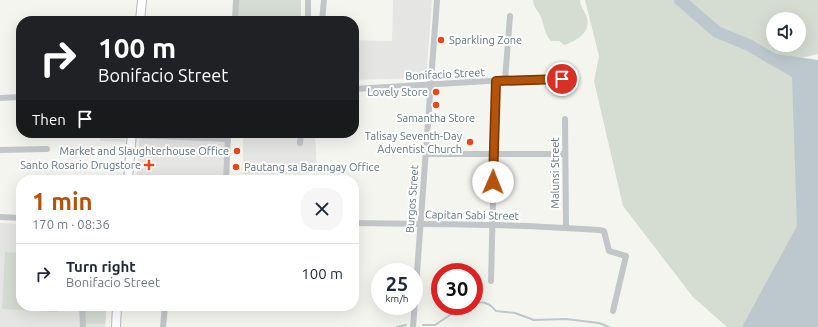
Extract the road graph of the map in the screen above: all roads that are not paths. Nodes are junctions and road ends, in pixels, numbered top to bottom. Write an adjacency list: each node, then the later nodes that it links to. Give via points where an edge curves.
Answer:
1 (142, 0): 6 (main road)
2 (236, 0): 7 (street)
3 (308, 0): 8 (street)
4 (324, 0): 9 (street)
5 (436, 0): 14 (street, Burgos Street)
6 (140, 16)
7 (235, 16)
8 (308, 16)
9 (322, 16)
10 (510, 16): 12 (street)
11 (562, 79): 12 (street, Bonifacio Street)
12 (505, 80): 13 (street, Bonifacio Street)
13 (496, 81): 14 (street, Bonifacio Street); 26 (street)
14 (430, 85): 15 (street, Bonifacio Street); 25 (street, Burgos Street)
15 (359, 89)
16 (16, 97): 17 (street)
17 (0, 98)
18 (565, 119): 27 (street, Malunsi Street)
19 (132, 138): 28 (main road)
20 (228, 138): 29 (street)
21 (300, 138): 22 (street)
22 (300, 143)
23 (47, 149): 24 (street)
24 (0, 150)
25 (426, 154): 26 (street); 33 (street, Burgos Street)
26 (494, 154): 27 (street); 34 (street)
27 (565, 154): 35 (street, Malunsi Street)
28 (128, 175)
29 (226, 175)
30 (0, 217): 31 (street)
31 (16, 218)
32 (359, 223): 33 (street, Capitan Sabi Street)
33 (421, 224): 34 (street, Capitan Sabi Street); 44 (street, Burgos Street)
34 (492, 225): 35 (street, Capitan Sabi Street); 36 (street)
35 (566, 227): 40 (street, Capitan Sabi Street, via 604,231 609,250 626,256)
36 (491, 281)
37 (82, 311): 41 (street)
38 (117, 311): 42 (main road)
39 (165, 311): 43 (street)
40 (613, 311)
41 (83, 327)
42 (116, 327)
43 (164, 327)
44 (413, 327)

